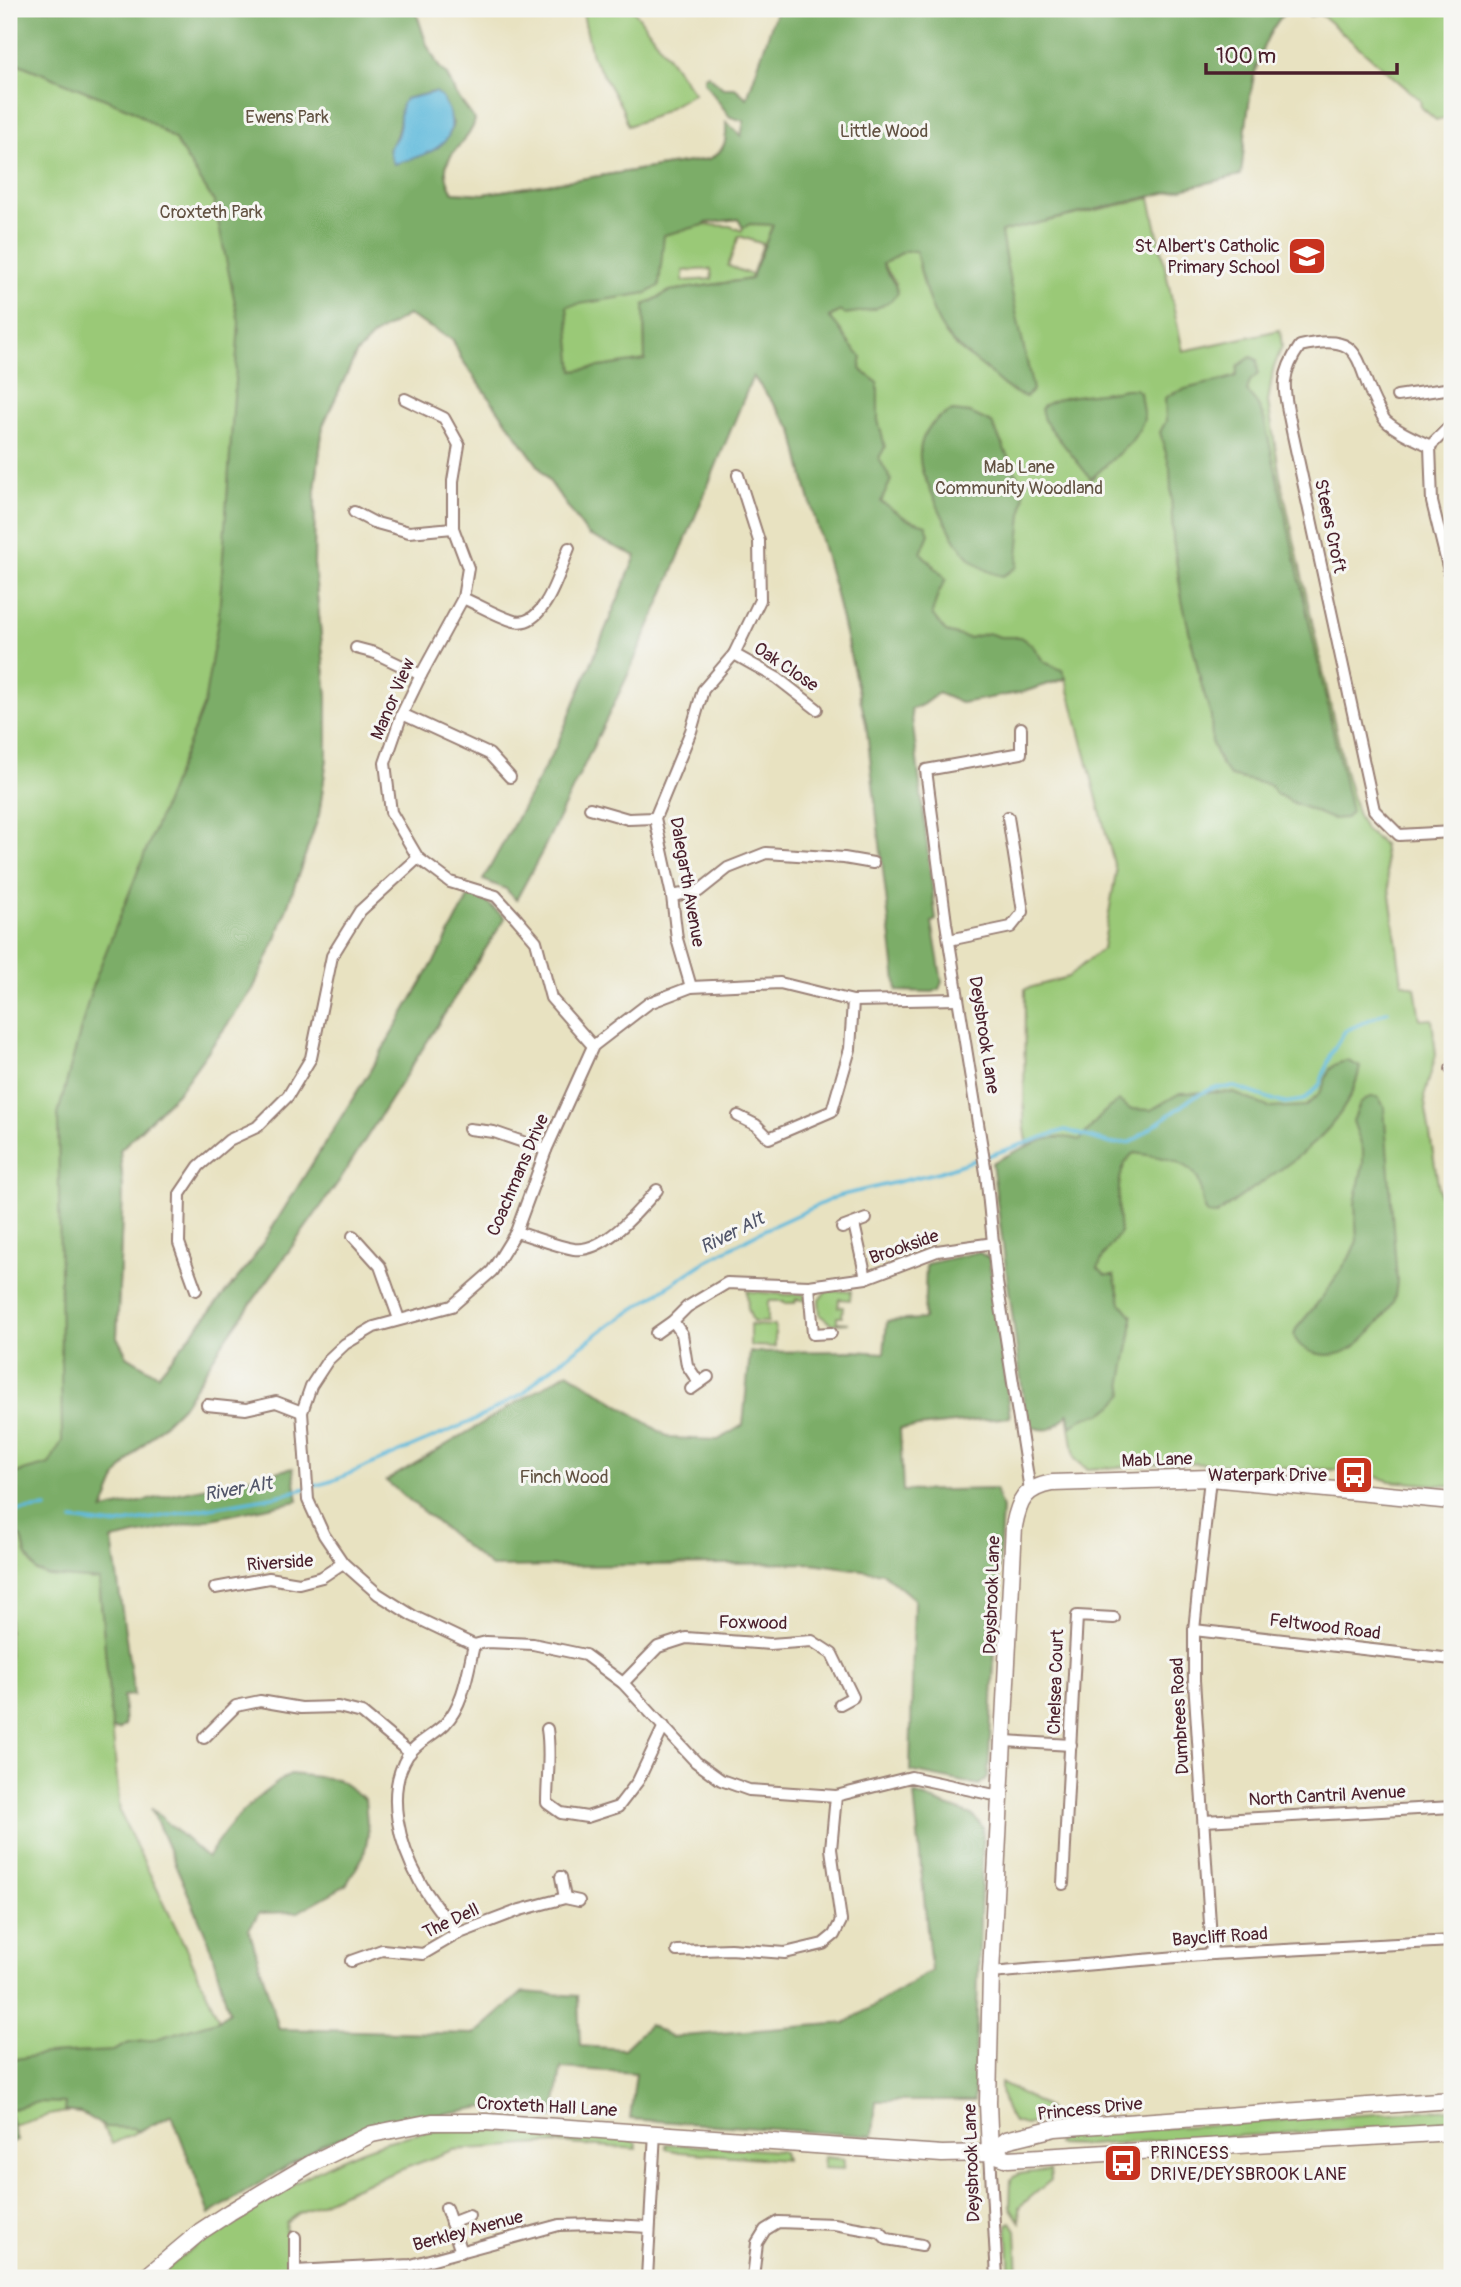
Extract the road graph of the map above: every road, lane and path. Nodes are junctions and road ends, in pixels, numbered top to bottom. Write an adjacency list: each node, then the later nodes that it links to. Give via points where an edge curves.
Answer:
1 (1452, 388): 2 (street)
2 (1397, 396)
3 (405, 399): 8 (street, Manor View, via 444,418 459,444)
4 (1452, 424): 5 (street)
5 (1430, 446): 10 (street, via 1432,502); 22 (street, Steers Croft, via 1386,422 1360,360 1344,345 1324,340 1300,346 1288,363 1283,381 1297,459 1374,810 1399,835)
6 (738, 475): 13 (street, Dalegarth Avenue, via 758,541 760,600)
7 (354, 512): 8 (street, via 409,532)
8 (453, 528): 11 (street, Manor View, via 468,568)
9 (569, 548): 11 (street, via 544,607 530,620 516,622)
10 (1452, 583)
11 (463, 598): 14 (street, Manor View)
12 (356, 648): 14 (street)
13 (734, 654): 15 (street, Oak Close, via 777,678); 21 (street, Dalegarth Avenue, via 703,690)
14 (421, 675): 16 (street, Manor View)
15 (817, 709)
16 (402, 714): 18 (street, via 489,754); 23 (street, Manor View, via 385,763 391,812)
17 (1021, 729): 26 (street, Deysbrook Lane, via 1021,753 926,770)
18 (510, 777)
19 (590, 808): 21 (street, via 628,818)
20 (1007, 817): 26 (street, via 1023,912 1011,927)
21 (655, 818): 25 (street, Dalegarth Avenue)
22 (1452, 832)
23 (418, 858): 30 (street, Manor View, via 450,882 496,896 536,941 551,998); 43 (street, via 360,911 332,956 312,1058 288,1096 257,1127 229,1140 199,1166 180,1194 179,1243)
24 (873, 863): 25 (street, via 766,853 728,868 699,891)
25 (672, 895): 27 (street, Dalegarth Avenue, via 677,939)
26 (949, 940): 28 (street, Deysbrook Lane)
27 (691, 987): 29 (street, Coachmans Drive, via 780,983); 30 (street, Coachmans Drive, via 649,1003)
28 (958, 999): 29 (street, Coachmans Drive); 40 (street, Deysbrook Lane)
29 (853, 1001): 31 (street, via 850,1048 832,1111 769,1138)
30 (593, 1046): 33 (street, Coachmans Drive)
31 (738, 1116)
32 (469, 1129): 33 (street, via 494,1132)
33 (546, 1150): 38 (street, Coachmans Drive)
34 (657, 1190): 38 (street, via 602,1243 577,1249)
35 (866, 1219): 36 (street)
36 (854, 1224): 37 (street); 41 (street, Brookside)
37 (842, 1228)
38 (516, 1232): 44 (street, Coachmans Drive, via 492,1270 452,1306)
39 (353, 1236): 44 (street, via 380,1266)
40 (994, 1243): 41 (street, Brookside, via 937,1251); 52 (street, Deysbrook Lane)
41 (866, 1278): 42 (street, Brookside)
42 (810, 1286): 45 (street, Brookside, via 727,1283); 47 (street, via 813,1334)
43 (196, 1290)
44 (399, 1318): 50 (street, Coachmans Drive, via 345,1344 328,1360 311,1386)
45 (673, 1321): 46 (street, Brookside); 48 (street, via 682,1334 687,1365)
46 (656, 1333)
47 (831, 1333)
48 (699, 1383)
49 (207, 1405): 50 (street, via 246,1409 276,1402)
50 (302, 1412): 54 (street, Coachmans Drive, via 309,1496 324,1535)
51 (1210, 1478): 52 (street, Mab Lane, via 1068,1482); 53 (street, Mab Lane); 57 (street, Dumbrees Road)
52 (1030, 1490): 65 (street, Deysbrook Lane, via 1018,1508 1014,1526)
53 (1452, 1502)
54 (343, 1563): 55 (street, Riverside, via 322,1577 299,1583 269,1578); 58 (street, Coachmans Drive, via 378,1594 413,1616)
55 (215, 1588)
56 (1114, 1618): 66 (street, Chelsea Court, via 1077,1616)
57 (1194, 1630): 59 (street, Feltwood Road); 71 (street, Dumbrees Road)
58 (474, 1645): 60 (street, Coachmans Drive, via 533,1644 585,1655); 67 (street, via 462,1693 447,1723)
59 (1452, 1659)
60 (623, 1683): 61 (street, Foxwood, via 658,1647 686,1639 770,1644 812,1641 832,1654 853,1697); 62 (street, Coachmans Drive)
61 (840, 1704)
62 (664, 1726): 63 (street, via 638,1781 618,1807 587,1817 561,1813 547,1802); 69 (street, Coachmans Drive, via 696,1762 721,1780 749,1790)
63 (547, 1729)
64 (204, 1738): 67 (street, via 236,1706 260,1702 301,1709 338,1707 362,1713)
65 (1005, 1741): 66 (street, Chelsea Court); 68 (street, Deysbrook Lane)
66 (1071, 1745): 73 (street, Chelsea Court)
67 (410, 1753): 76 (street, via 395,1794 403,1843 421,1883)
68 (999, 1796): 69 (street, Coachmans Drive, via 911,1777); 81 (street, Deysbrook Lane)
69 (836, 1797): 78 (street, via 831,1849 841,1921 834,1935 823,1944 785,1953)
70 (1452, 1807): 71 (street, North Cantril Avenue)
71 (1203, 1821): 79 (street, Dumbrees Road)
72 (561, 1877): 74 (street)
73 (1063, 1884)
74 (565, 1898): 75 (street, The Dell); 76 (street, The Dell)
75 (579, 1901)
76 (457, 1934): 80 (street, The Dell, via 423,1954 382,1950)
77 (1452, 1941): 79 (street, Baycliff Road)
78 (677, 1951)
79 (1212, 1954): 81 (street, Baycliff Road)
80 (351, 1961)
81 (992, 1973): 86 (street, Deysbrook Lane)
82 (1452, 2100): 83 (street, Princess Drive)
83 (1055, 2128): 86 (street, Princess Drive, via 1006,2140); 87 (street, via 1044,2143)
84 (654, 2132): 86 (street, Croxteth Hall Lane); 91 (street); 96 (street, Croxteth Hall Lane, via 461,2121 372,2134 230,2212)
85 (1452, 2132): 87 (street)
86 (990, 2154): 87 (street, via 1008,2160); 99 (street, Deysbrook Lane)
87 (1054, 2158)
88 (446, 2208): 90 (street)
89 (469, 2216): 90 (street)
90 (451, 2222): 94 (street)
91 (649, 2227): 94 (street, Berkley Avenue, via 559,2225); 97 (street)
92 (295, 2237): 95 (street)
93 (922, 2245): 98 (street, via 834,2224 778,2222 765,2230 757,2243)
94 (461, 2252): 95 (street, Berkley Avenue, via 424,2263)
95 (295, 2275)
96 (145, 2278)
97 (647, 2278)
98 (753, 2278)
99 (997, 2278)

